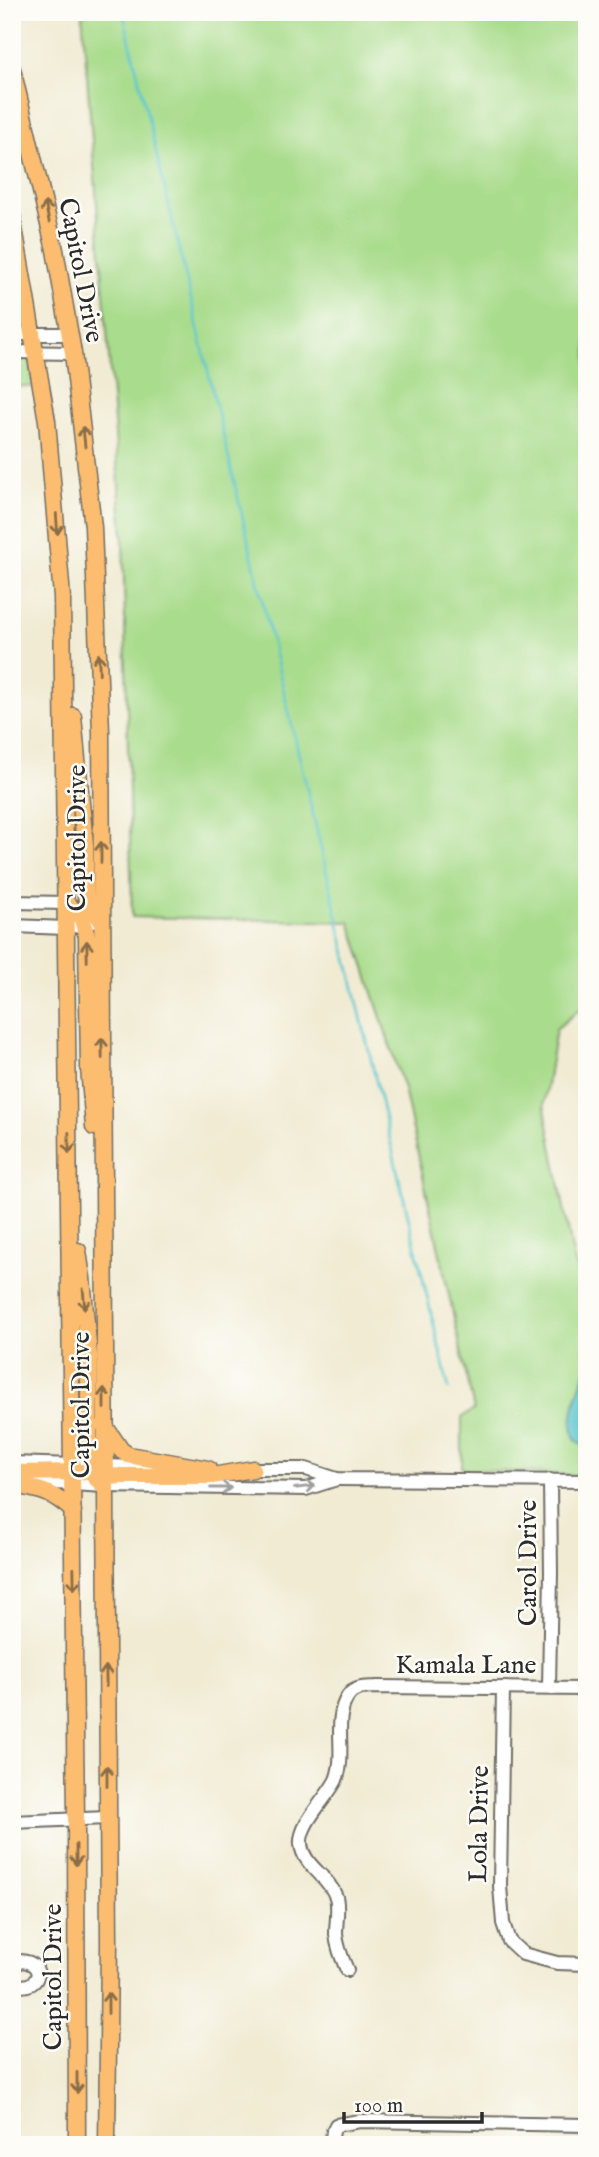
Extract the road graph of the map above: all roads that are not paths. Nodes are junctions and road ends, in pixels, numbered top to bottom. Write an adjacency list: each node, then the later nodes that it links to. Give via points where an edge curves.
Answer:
1 (12, 69): 4 (main road, Capitol Drive, one-way to 1, via 45,202)
2 (12, 216): 5 (main road, Capitol Drive)
3 (12, 334): 5 (street)
4 (70, 334): 5 (street); 8 (main road, Capitol Drive)
5 (34, 335): 7 (main road, Capitol Drive)
6 (12, 352): 7 (street)
7 (37, 352): 8 (street); 9 (main road, Capitol Drive, one-way to 9, via 55,495)
8 (73, 352): 12 (main road, Capitol Drive, one-way to 8, via 96,565)
9 (63, 666): 11 (main road, Capitol Drive); 12 (main road, via 75,727 86,897)
10 (12, 902): 11 (street)
11 (66, 903): 12 (street); 13 (main road); 15 (main road, Capitol Drive)
12 (101, 920): 13 (street); 17 (main road, Capitol Drive, one-way to 12)
13 (85, 924): 15 (street); 17 (main road, one-way to 13, via 91,1101)
14 (12, 926): 15 (street)
15 (67, 928): 16 (main road, Capitol Drive, one-way to 16)
16 (70, 1208): 22 (main road, Capitol Drive); 23 (main road, one-way to 23, via 88,1342 89,1449)
17 (104, 1215): 18 (main road, Capitol Drive, one-way to 17)
18 (104, 1424): 20 (main road, via 128,1455); 23 (main road, Capitol Drive)
19 (12, 1463): 22 (street)
20 (208, 1469): 21 (street); 23 (street)
21 (253, 1469): 23 (main road, via 212,1476); 24 (street, via 306,1469)
22 (73, 1473): 23 (main road); 26 (main road); 28 (main road, Capitol Drive)
23 (99, 1474): 24 (street, one-way to 24, via 306,1489); 32 (main road, Capitol Drive, one-way to 23, via 106,1616)
24 (337, 1479): 25 (street)
25 (550, 1480): 27 (street); 30 (street, Carol Drive)
26 (13, 1481): 28 (main road, via 48,1491)
27 (587, 1481)
28 (73, 1511): 33 (main road, Capitol Drive, one-way to 33)
29 (503, 1688): 30 (street, Kamala Lane); 35 (street, Lola Drive, via 503,1923 509,1941 523,1954 550,1962); 37 (street, Kamala Lane, via 377,1686 357,1688 348,1696 341,1715 340,1767 301,1836 305,1856 336,1898 338,1949)
30 (549, 1688): 31 (street, Kamala Lane)
31 (587, 1689)
32 (107, 1818): 33 (street); 42 (main road, one-way to 32)
33 (76, 1819): 34 (street); 41 (main road, Capitol Drive, one-way to 41)
34 (12, 1822)
35 (587, 1964)
36 (12, 1968): 38 (street, via 29,1961 37,1973 31,1985)
37 (347, 1970)
38 (12, 1983)
39 (587, 2125): 40 (street, via 360,2122 336,2125)
40 (332, 2138)
41 (77, 2145)
42 (107, 2145)

